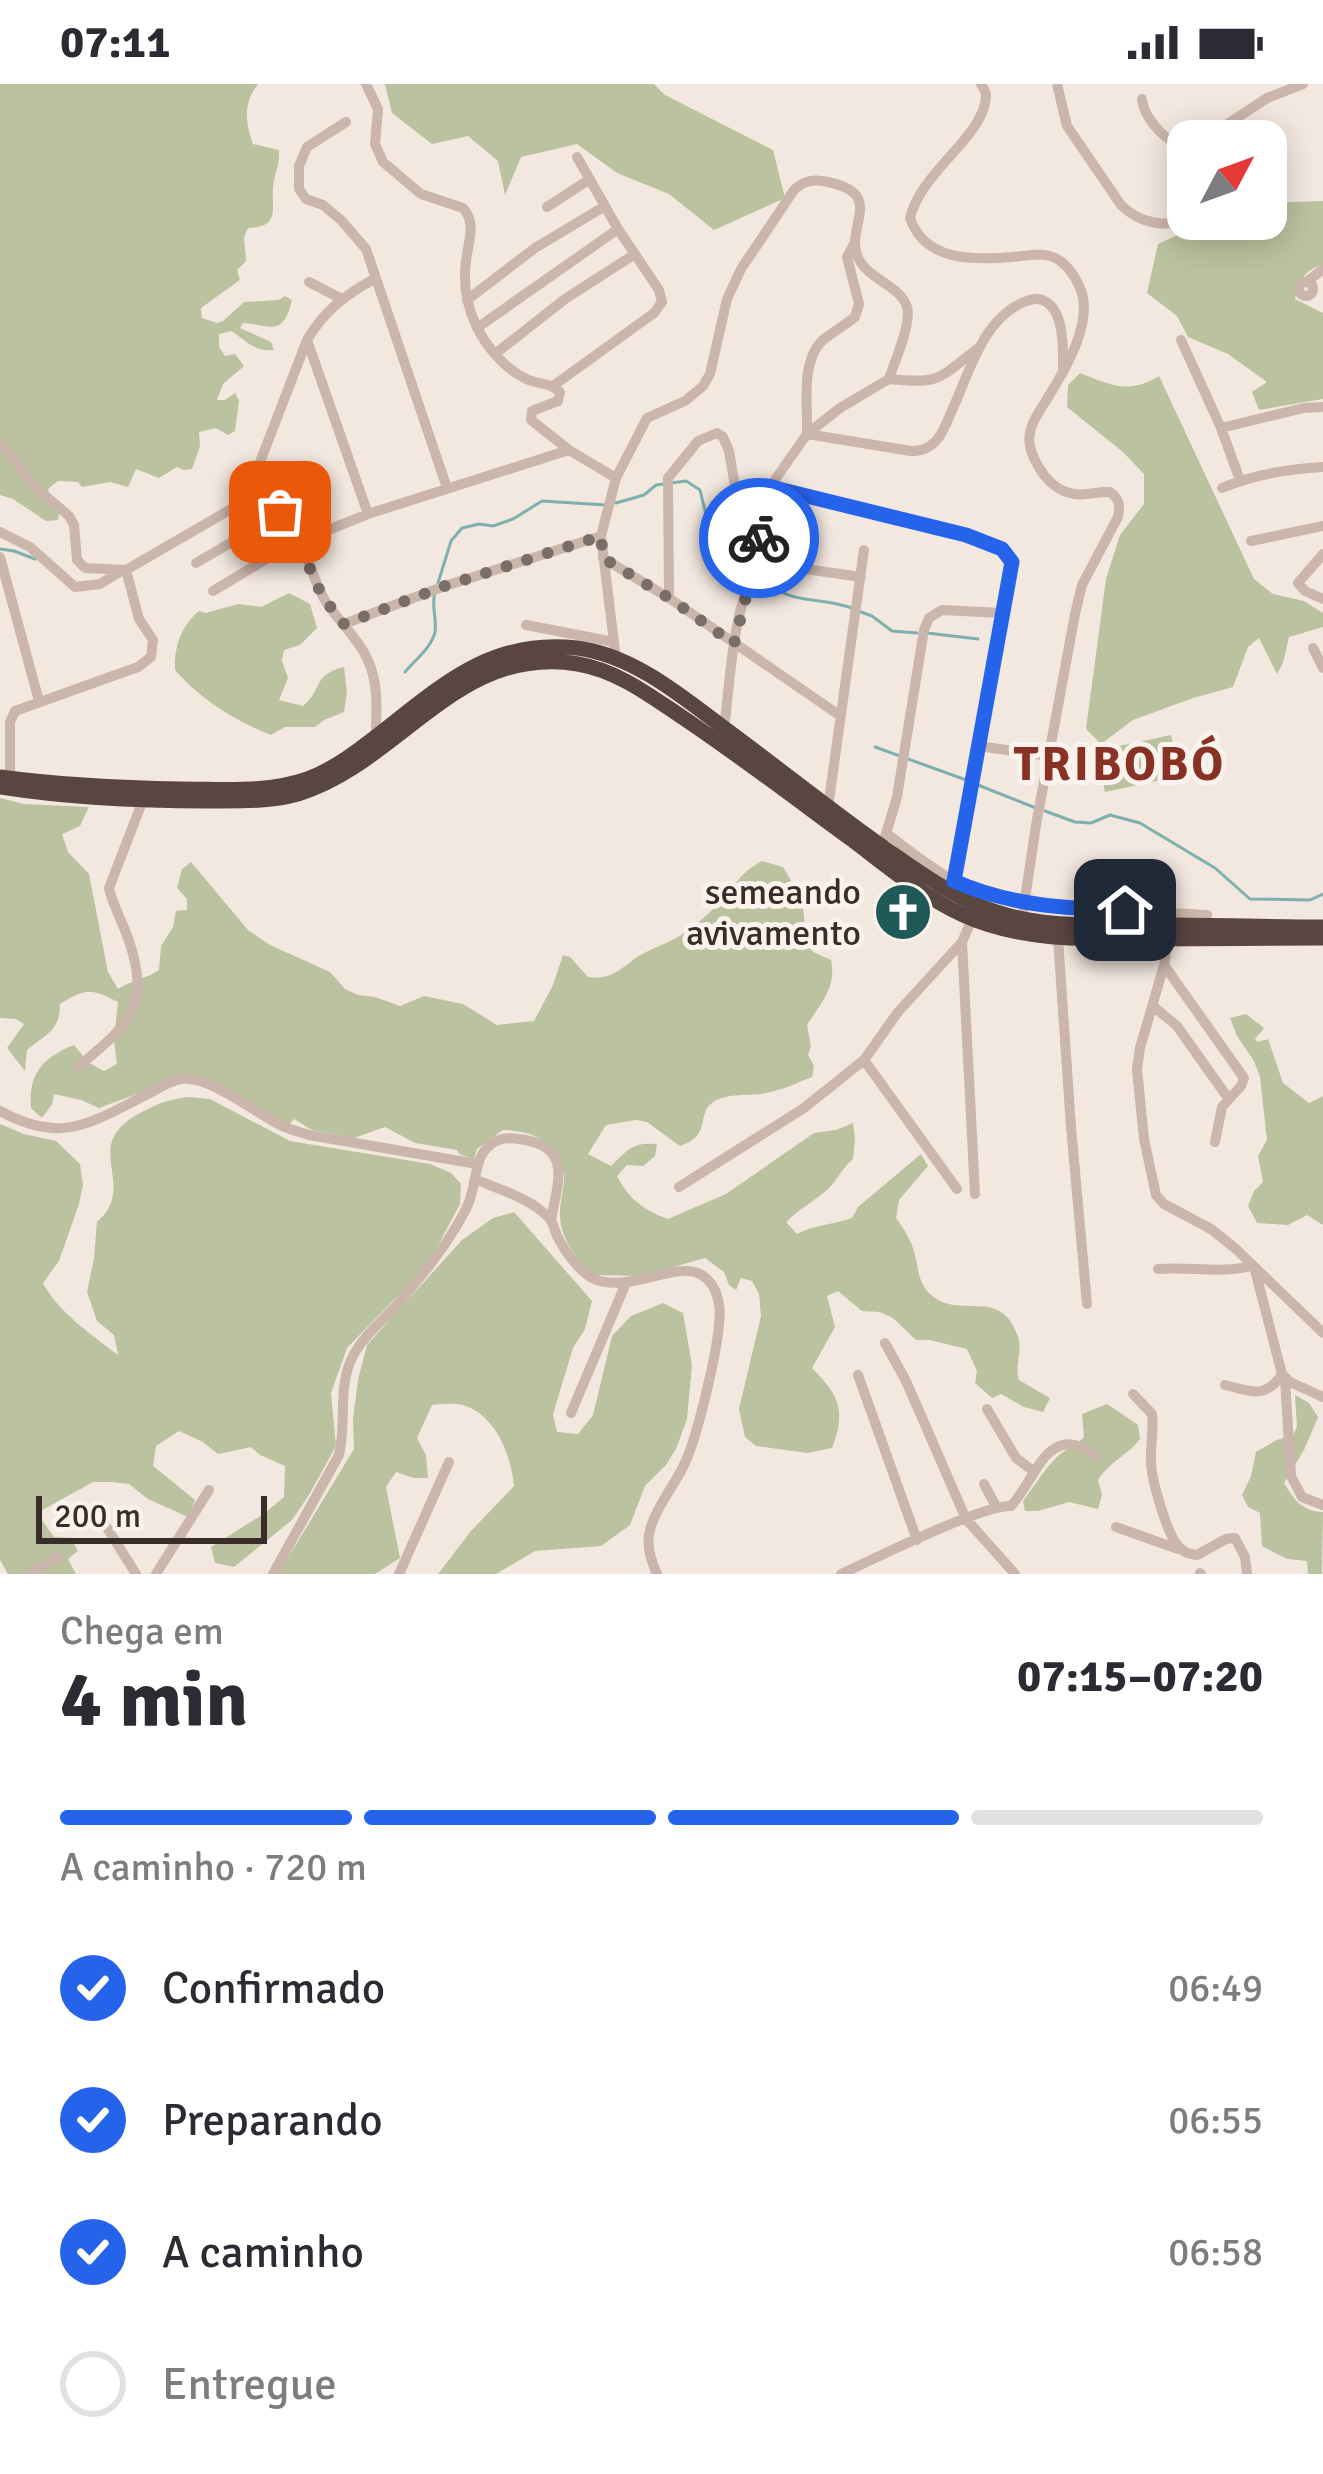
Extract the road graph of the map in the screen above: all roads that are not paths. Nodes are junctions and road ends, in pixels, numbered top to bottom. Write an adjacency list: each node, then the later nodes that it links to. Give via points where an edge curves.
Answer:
1 (366, 84): 22 (street, via 380,118 375,144 383,162 421,194 468,213)
2 (981, 84): 28 (street, via 978,120 910,218 921,239 952,255 1064,262 1083,296 1083,315)
3 (1057, 84): 13 (street, via 1067,126 1121,206)
4 (1303, 84): 6 (street)
5 (1142, 99): 8 (street)
6 (1234, 120)
7 (346, 122): 18 (street, via 307,147 299,190 355,234)
8 (1167, 138)
9 (577, 157): 10 (street)
10 (590, 179): 11 (street); 12 (street)
11 (605, 206): 14 (street); 22 (street)
12 (547, 207)
13 (1167, 224)
14 (618, 229): 16 (street); 23 (street)
15 (854, 244): 29 (street, via 871,276 907,306); 33 (street, via 847,257 858,312 814,352); 37 (street, via 861,212 855,193 818,180 794,190 727,299 703,386 647,418)
16 (635, 254): 27 (street); 30 (street, via 659,290 659,308)
17 (1323, 269): 20 (street)
18 (376, 278): 21 (street); 40 (street)
19 (309, 282): 21 (street)
20 (1307, 282)
21 (342, 298): 24 (street)
22 (467, 300): 23 (street)
23 (477, 328): 27 (street)
24 (307, 340): 42 (street); 45 (street)
25 (1181, 340): 32 (street)
26 (980, 346): 28 (street, via 1015,307 1042,299 1060,328); 29 (street, via 936,380); 33 (street, via 931,446 911,451)
27 (495, 354): 30 (street, via 522,376)
28 (1063, 371): 76 (street, via 1030,430 1037,465 1061,491 1110,492 1119,508 1082,585)
29 (889, 379): 33 (street)
30 (553, 386): 35 (street, via 558,400 530,417)
31 (1323, 407): 32 (street)
32 (1221, 428): 38 (street)
33 (807, 434): 39 (street)
34 (0, 442): 58 (street, via 69,516 80,564)
35 (569, 449): 37 (street); 40 (street)
36 (1323, 467): 38 (street)
37 (616, 478): 49 (street)
38 (1240, 480): 41 (street)
39 (770, 487): 44 (street); 63 (street, via 1002,549 1012,562)
40 (447, 488): 45 (street)
41 (1222, 488)
42 (245, 501): 43 (street); 58 (street)
43 (266, 503): 46 (street); 50 (street)
44 (743, 510): 53 (street); 61 (street, via 727,442 717,433 698,441 668,482)
45 (368, 514): 50 (street)
46 (261, 525): 57 (street); 60 (street, via 275,553)
47 (1323, 526): 51 (street)
48 (4, 534): 58 (street, via 75,587)
49 (601, 536): 56 (street); 64 (street)
50 (302, 541): 64 (street, via 317,585)
51 (1251, 541)
52 (864, 550): 59 (street)
53 (767, 551): 59 (street, via 793,567); 66 (street)
54 (1323, 554): 62 (street, via 1298,583)
55 (0, 557): 70 (street)
56 (603, 558): 61 (street); 68 (street)
57 (196, 563)
58 (123, 570): 70 (street, via 153,640 151,656)
59 (861, 577): 71 (street)
60 (213, 591)
61 (669, 598): 66 (street)
62 (1323, 599)
63 (1002, 613): 75 (street); 80 (street, via 943,610 929,618)
64 (344, 624): 74 (street, via 370,664)
65 (526, 625): 68 (street)
66 (734, 644): 71 (street); 72 (street)
67 (1313, 648): 69 (street)
68 (615, 650): 72 (highway); 74 (highway, via 508,652 455,676)
69 (1323, 668)
70 (39, 701): 77 (street, via 10,717)
71 (839, 715): 79 (street)
72 (724, 728): 79 (highway)
73 (0, 737): 77 (street)
74 (376, 737): 77 (highway, via 325,772 278,787)
75 (978, 746): 76 (street); 81 (street)
76 (1049, 756): 82 (street)
77 (5, 778): 78 (highway)
78 (143, 800): 85 (highway, via 294,795 350,769 475,680 523,664 580,664 632,684 922,892); 96 (street, via 109,888 132,947 136,1005)
79 (828, 807): 80 (highway)
80 (884, 840): 81 (highway)
81 (953, 887): 82 (highway, via 984,908)
82 (1023, 911): 83 (street); 86 (highway)
83 (1142, 911): 84 (street); 86 (highway)
84 (1207, 915): 87 (highway)
85 (972, 919): 89 (highway); 92 (street)
86 (1118, 924): 87 (highway)
87 (1247, 927): 88 (highway)
88 (1323, 927)
89 (1058, 938): 91 (highway); 109 (street)
90 (1323, 938): 91 (highway)
91 (1168, 939): 93 (street)
92 (962, 941): 95 (street); 104 (street)
93 (1164, 965): 94 (street); 97 (street, via 1244,1078)
94 (1153, 1006): 97 (street, via 1177,1025); 106 (street, via 1137,1069 1156,1195)
95 (864, 1060): 102 (street); 103 (street)
96 (78, 1067)
97 (1228, 1098): 99 (street)
98 (0, 1112): 100 (street, via 32,1126 70,1128 194,1079 309,1136)
99 (1215, 1142)
100 (476, 1163): 101 (street); 105 (street, via 507,1137 545,1146 559,1166)
101 (477, 1180): 105 (street); 136 (street, via 428,1270 353,1355 339,1455)
102 (679, 1186)
103 (957, 1189)
104 (975, 1194)
105 (551, 1220): 108 (street, via 587,1275)
106 (1253, 1268): 107 (street); 110 (street); 113 (street)
107 (1159, 1269)
108 (626, 1283): 118 (street); 133 (street, via 700,1274 720,1308 697,1428 650,1525)
109 (1087, 1304)
110 (1323, 1333)
111 (885, 1343): 127 (street)
112 (858, 1375): 129 (street)
113 (1284, 1377): 114 (street, via 1262,1392); 116 (street); 124 (street, via 1291,1476 1302,1497)
114 (1225, 1385)
115 (1133, 1394): 130 (street, via 1152,1414 1153,1479 1171,1535)
116 (1323, 1397)
117 (987, 1409): 121 (street, via 1016,1458)
118 (572, 1413)
119 (1095, 1455): 121 (street, via 1065,1444)
120 (449, 1462): 137 (street)
121 (1034, 1471): 125 (street, via 1011,1507)
122 (984, 1484): 125 (street)
123 (209, 1490): 135 (street)
124 (1323, 1505)
125 (997, 1508): 127 (street)
126 (102, 1520): 134 (street)
127 (966, 1520): 129 (street); 139 (street)
128 (1116, 1527): 130 (street)
129 (917, 1540): 138 (street)
130 (1186, 1552): 140 (street, via 1203,1553 1231,1537)
131 (57, 1557): 132 (street)
132 (25, 1570)
133 (656, 1571)
134 (136, 1574)
135 (156, 1574)
136 (273, 1574)
137 (399, 1574)
138 (841, 1574)
139 (1015, 1574)
140 (1247, 1574)

